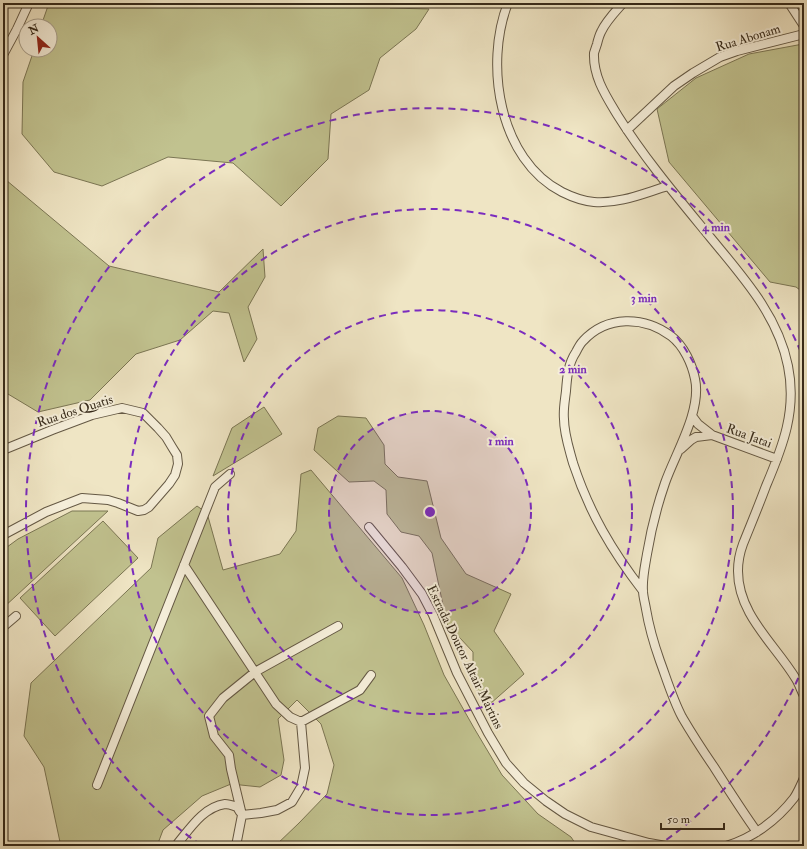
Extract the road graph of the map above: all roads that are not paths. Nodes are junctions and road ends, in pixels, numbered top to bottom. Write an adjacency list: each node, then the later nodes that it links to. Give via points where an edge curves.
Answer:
1 (29, 3): 7 (street)
2 (508, 3): 9 (street, via 499,35 499,90 515,143 533,169 553,187 581,200 594,202 611,202)
3 (623, 3): 8 (street, via 600,33 594,52 602,89)
4 (789, 3): 5 (street)
5 (804, 26)
6 (804, 34): 8 (street, Rua Abonam, via 720,57 674,86)
7 (3, 55)
8 (627, 130): 9 (street)
9 (668, 186): 14 (street, via 749,285 766,310 784,347 791,392 785,437)
10 (692, 416): 11 (street, Rua Jatai); 13 (street); 19 (street, via 697,390 691,363 672,337 655,327 630,320 614,322 596,330 583,341 572,357 567,374 564,417 567,443 578,479 602,532)
11 (712, 435): 13 (street, Rua Jatai, via 696,437); 14 (street, Rua Jatai)
12 (3, 450): 17 (street, Rua dos Quatis, via 52,430 122,408 143,413 166,437 178,464 169,484 144,510 138,511 108,500 82,498 46,512)
13 (679, 451): 19 (street, via 665,483 652,527)
14 (777, 459): 25 (street, via 739,556 739,582 745,605 754,622 796,679)
15 (230, 474): 18 (street, via 215,487)
16 (369, 527): 33 (street, Estrada Doutor Altair Martins, via 422,594 457,673 488,733 506,763 524,783 559,810 591,827)
17 (3, 535)
18 (184, 565): 23 (street); 28 (street)
19 (642, 591): 30 (street, via 654,646 681,715)
20 (16, 616): 22 (street)
21 (338, 626): 23 (street)
22 (3, 627)
23 (255, 672): 26 (street, via 276,704 290,717); 29 (street, via 223,698 209,716 214,736 229,755)
24 (371, 675): 26 (street, via 360,690)
25 (804, 696)
26 (301, 722): 29 (street, via 305,768 301,787 292,802 277,810)
27 (804, 778): 30 (street, via 794,797 777,817)
28 (97, 785)
29 (242, 815): 31 (street, via 237,807 227,804 212,808 196,820); 32 (street)
30 (757, 832): 34 (street)
31 (177, 846)
32 (236, 846)
33 (666, 846)
34 (726, 846)

